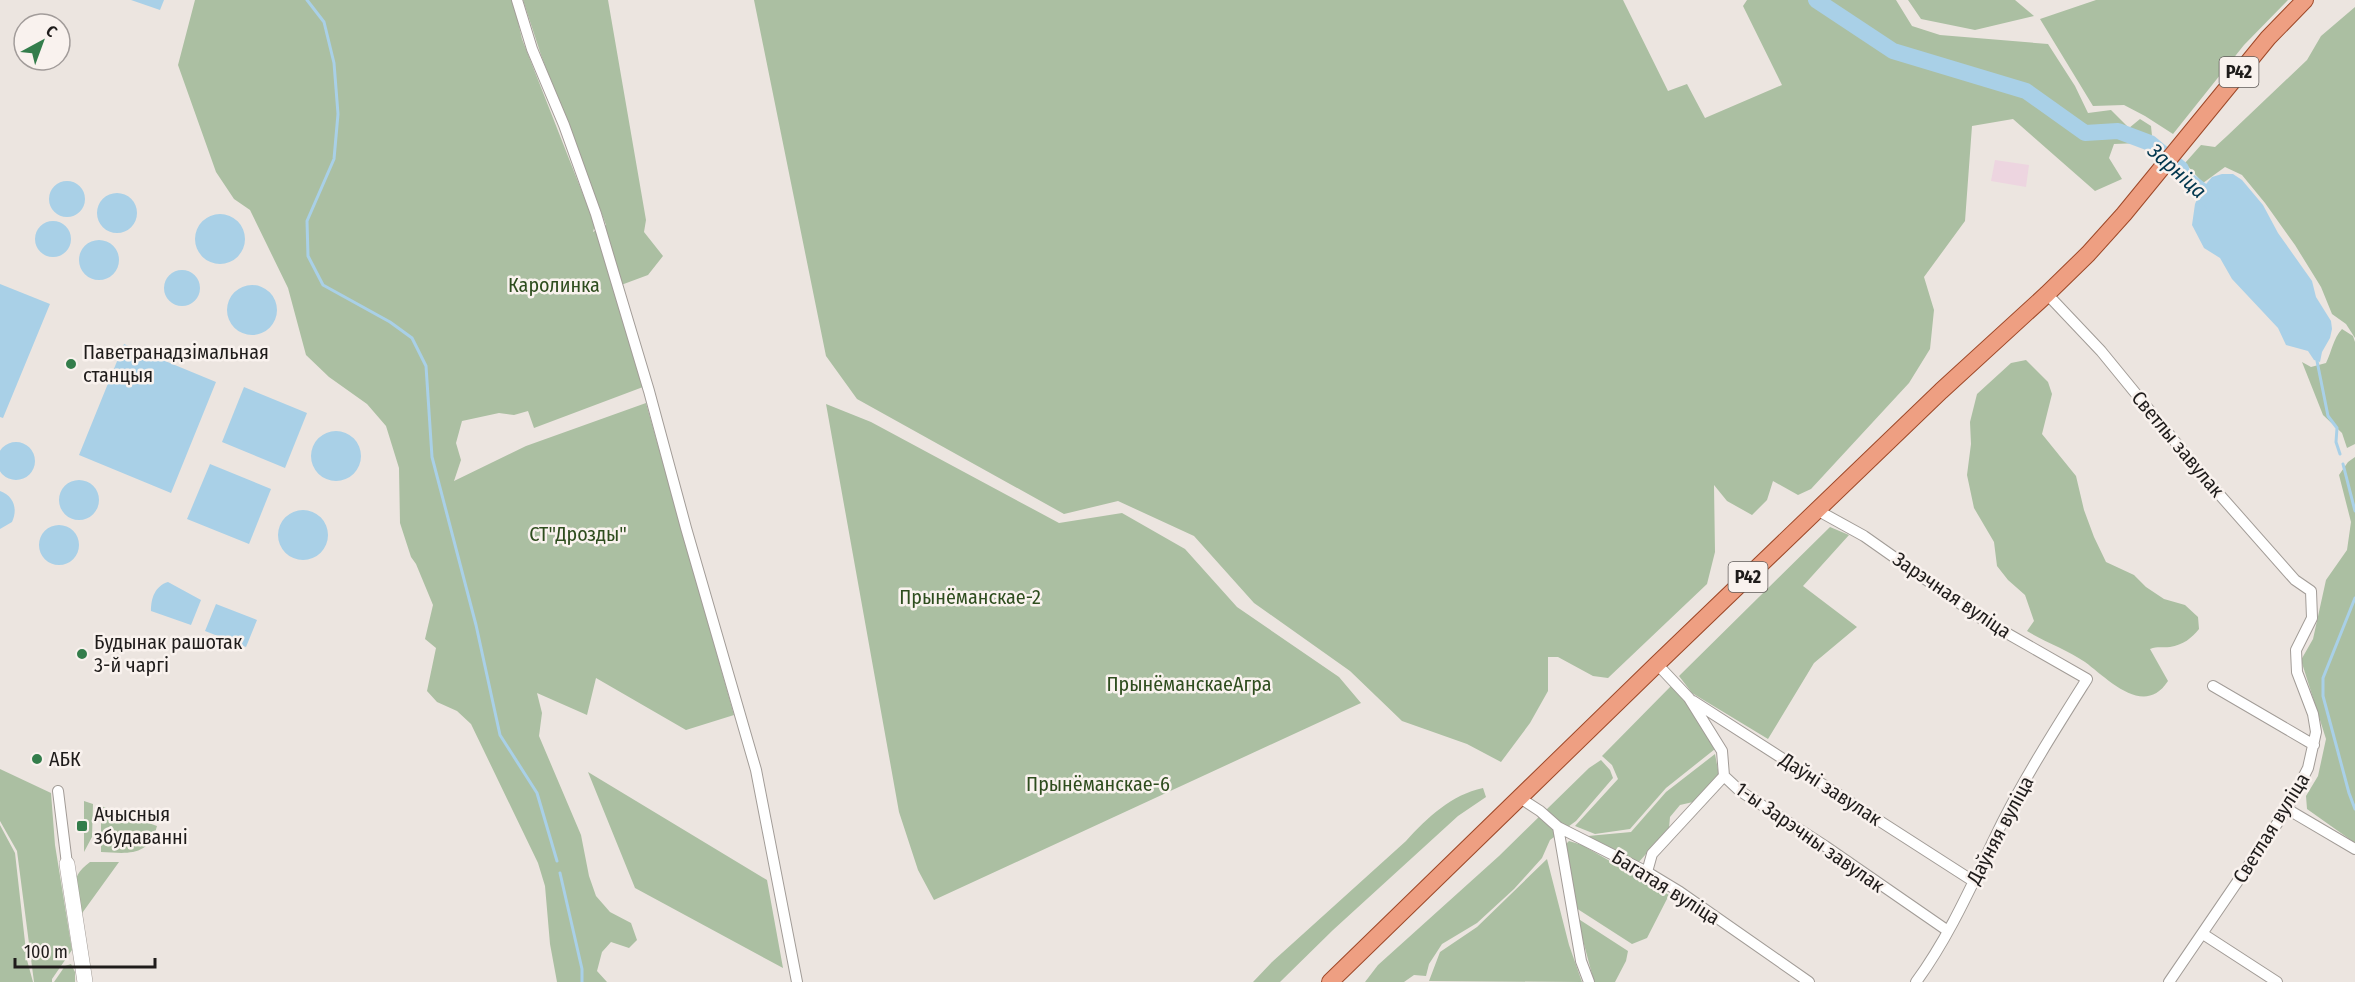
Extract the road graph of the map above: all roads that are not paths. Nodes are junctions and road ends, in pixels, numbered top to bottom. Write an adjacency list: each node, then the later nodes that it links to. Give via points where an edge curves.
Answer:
1 (518, 0): 23 (street, via 532,49 596,214 649,391 756,770)
2 (2305, 0): 3 (main road, Р42, via 2268,38)
3 (2055, 302): 4 (main road, Р42, via 1941,391); 5 (street, Светлы завулак, via 2295,580)
4 (1817, 510): 6 (main road, Р42); 7 (street, Зарэчная вуліца, via 1864,536 1982,619)
5 (2311, 591): 10 (street, Светлая вуліца, via 2312,618 2296,650 2297,672 2313,714)
6 (1657, 664): 9 (street, 1-ы Зарэчны завулак); 13 (main road, Р42)
7 (2087, 679): 19 (street, Даўняя вуліца, via 2044,748)
8 (2213, 686): 10 (street)
9 (1689, 698): 11 (street, 1-ы Зарэчны завулак, via 1722,751); 19 (street, Даўні завулак)
10 (2314, 745): 14 (street, Светлая вуліца, via 2308,768)
11 (1724, 776): 18 (street, via 1652,854); 20 (street, 1-ы Зарэчны завулак, via 1740,791)
12 (58, 792): 17 (street)
13 (1520, 798): 15 (street, Багатая вуліца); 24 (main road, Р42)
14 (2287, 809): 16 (street); 21 (street, Светлая вуліца)
15 (1558, 827): 18 (street, Багатая вуліца); 25 (street, via 1581,961)
16 (2355, 849)
17 (67, 864): 22 (street)
18 (1647, 872): 26 (street, Багатая вуліца)
19 (1973, 881): 20 (street, Даўняя вуліца)
20 (1948, 931): 27 (street, Даўняя вуліца)
21 (2203, 934): 28 (street, Светлая вуліца); 29 (street)
22 (85, 982)
23 (797, 982)
24 (1330, 982)
25 (1589, 982)
26 (1809, 982)
27 (1916, 982)
28 (2169, 982)
29 (2277, 982)

